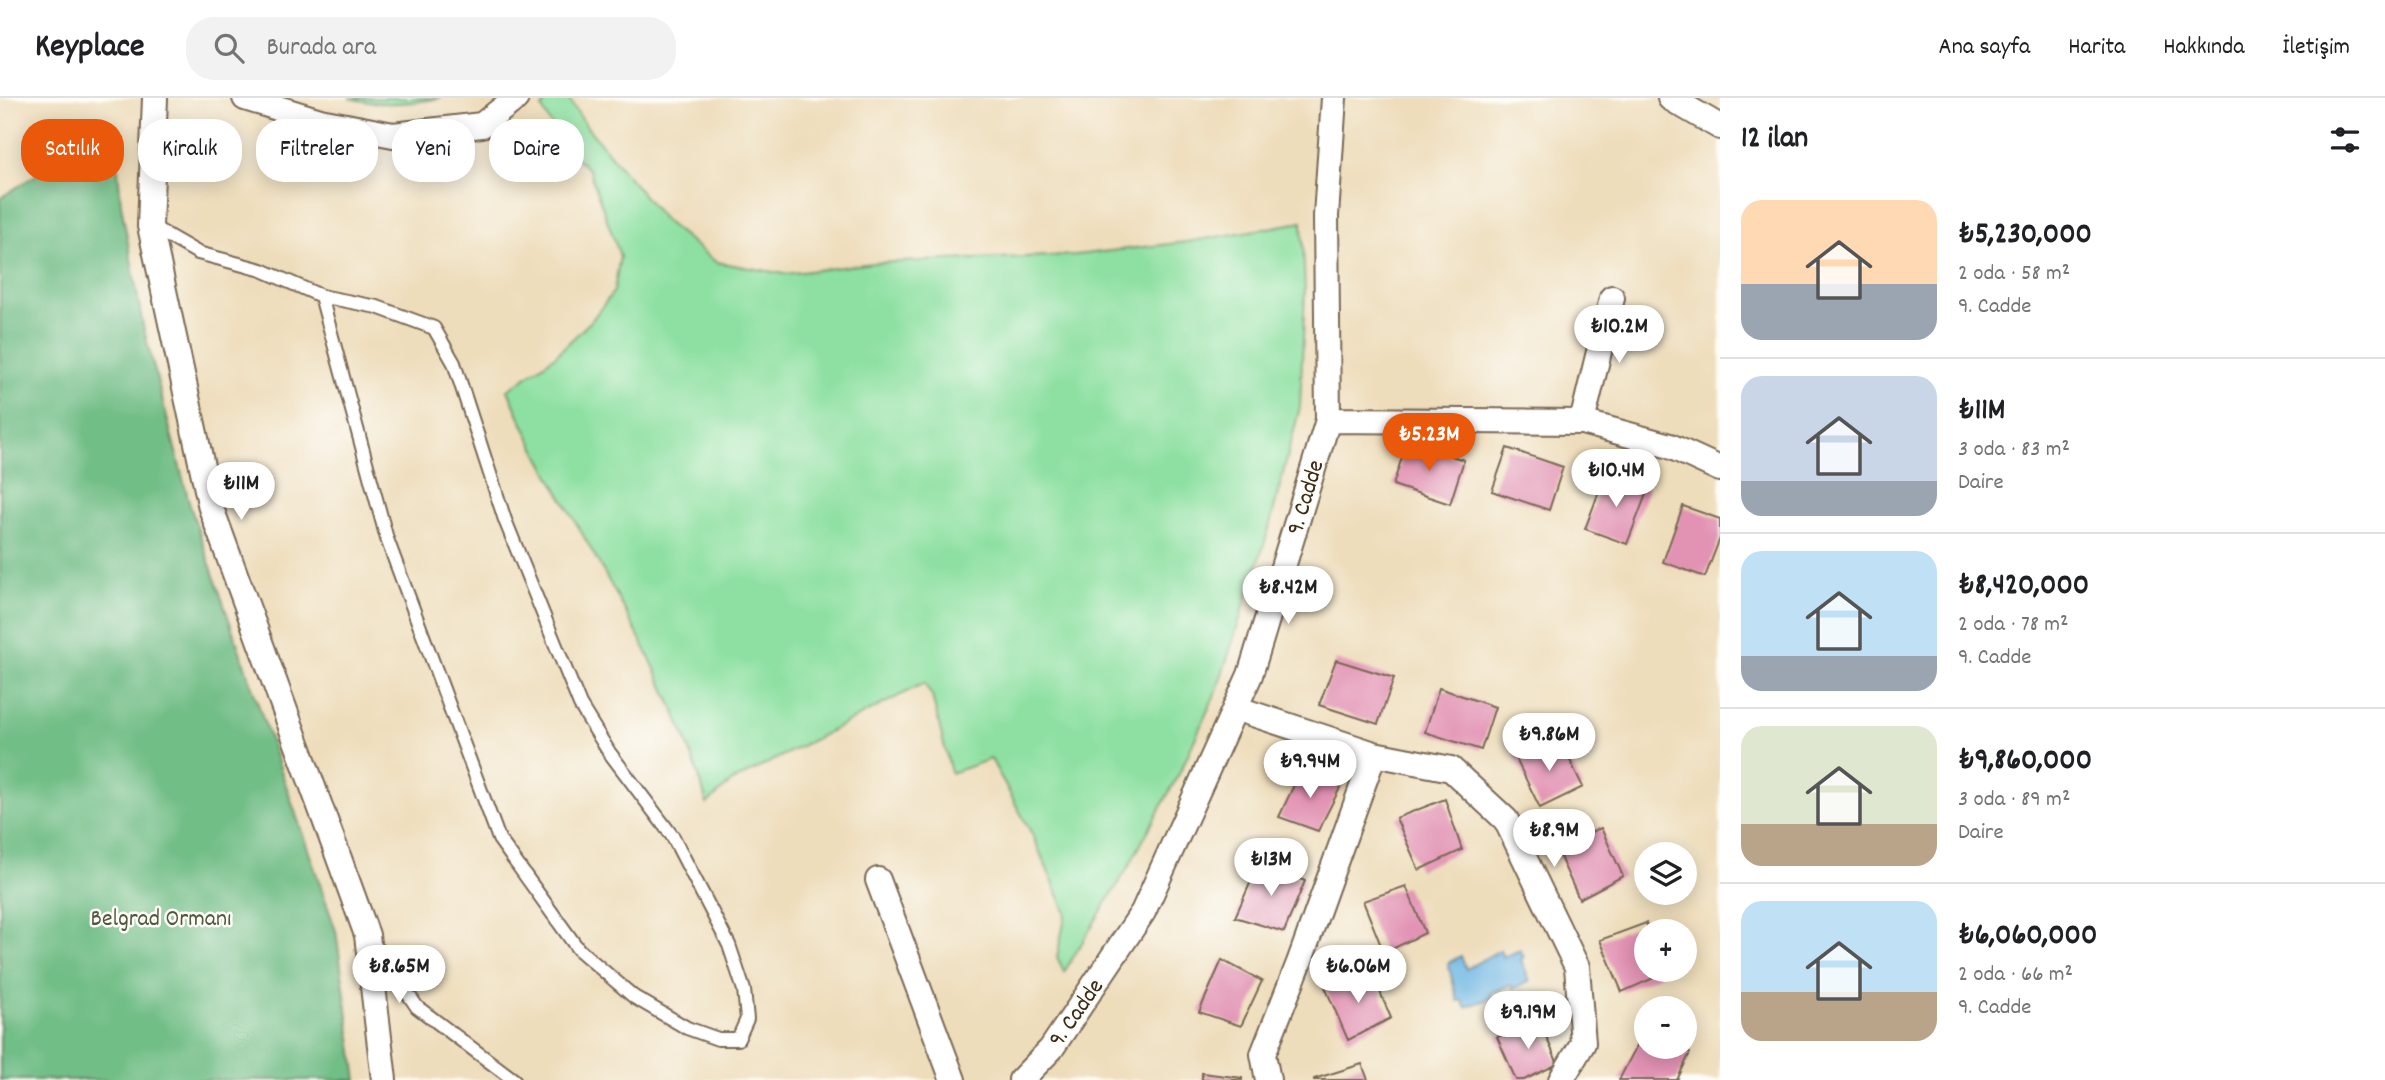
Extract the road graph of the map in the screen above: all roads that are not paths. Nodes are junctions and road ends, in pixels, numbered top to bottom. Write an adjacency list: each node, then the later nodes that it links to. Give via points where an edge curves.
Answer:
1 (155, 98): 7 (street)
2 (245, 98): 3 (street, via 320,121 393,135 482,125)
3 (516, 98)
4 (1334, 98): 10 (street, 9. Cadde, via 1326,216)
5 (1670, 98): 6 (street)
6 (1720, 127)
7 (150, 226): 8 (lane, via 198,253 262,270); 16 (street, via 211,508)
8 (321, 296): 8 (lane, via 377,307 435,328 454,363 505,520 580,705 673,837 729,945 744,990 747,1019 738,1038 718,1039 687,1028 634,997 578,949 499,839 387,539)
9 (1612, 298): 11 (street)
10 (1328, 420): 11 (street); 13 (street, 9. Cadde, via 1250,675)
11 (1582, 422): 12 (street, via 1670,446)
12 (1720, 469)
13 (1235, 708): 14 (street); 20 (street, 9. Cadde, via 1143,912 1051,1049)
14 (1374, 754): 21 (street, via 1263,1054); 22 (street, via 1451,769 1506,820 1577,967 1583,1043)
15 (878, 880): 19 (street)
16 (368, 935): 17 (street); 18 (lane, via 417,1007)
17 (384, 1080)
18 (514, 1080)
19 (953, 1080)
20 (1021, 1080)
21 (1268, 1080)
22 (1561, 1080)

